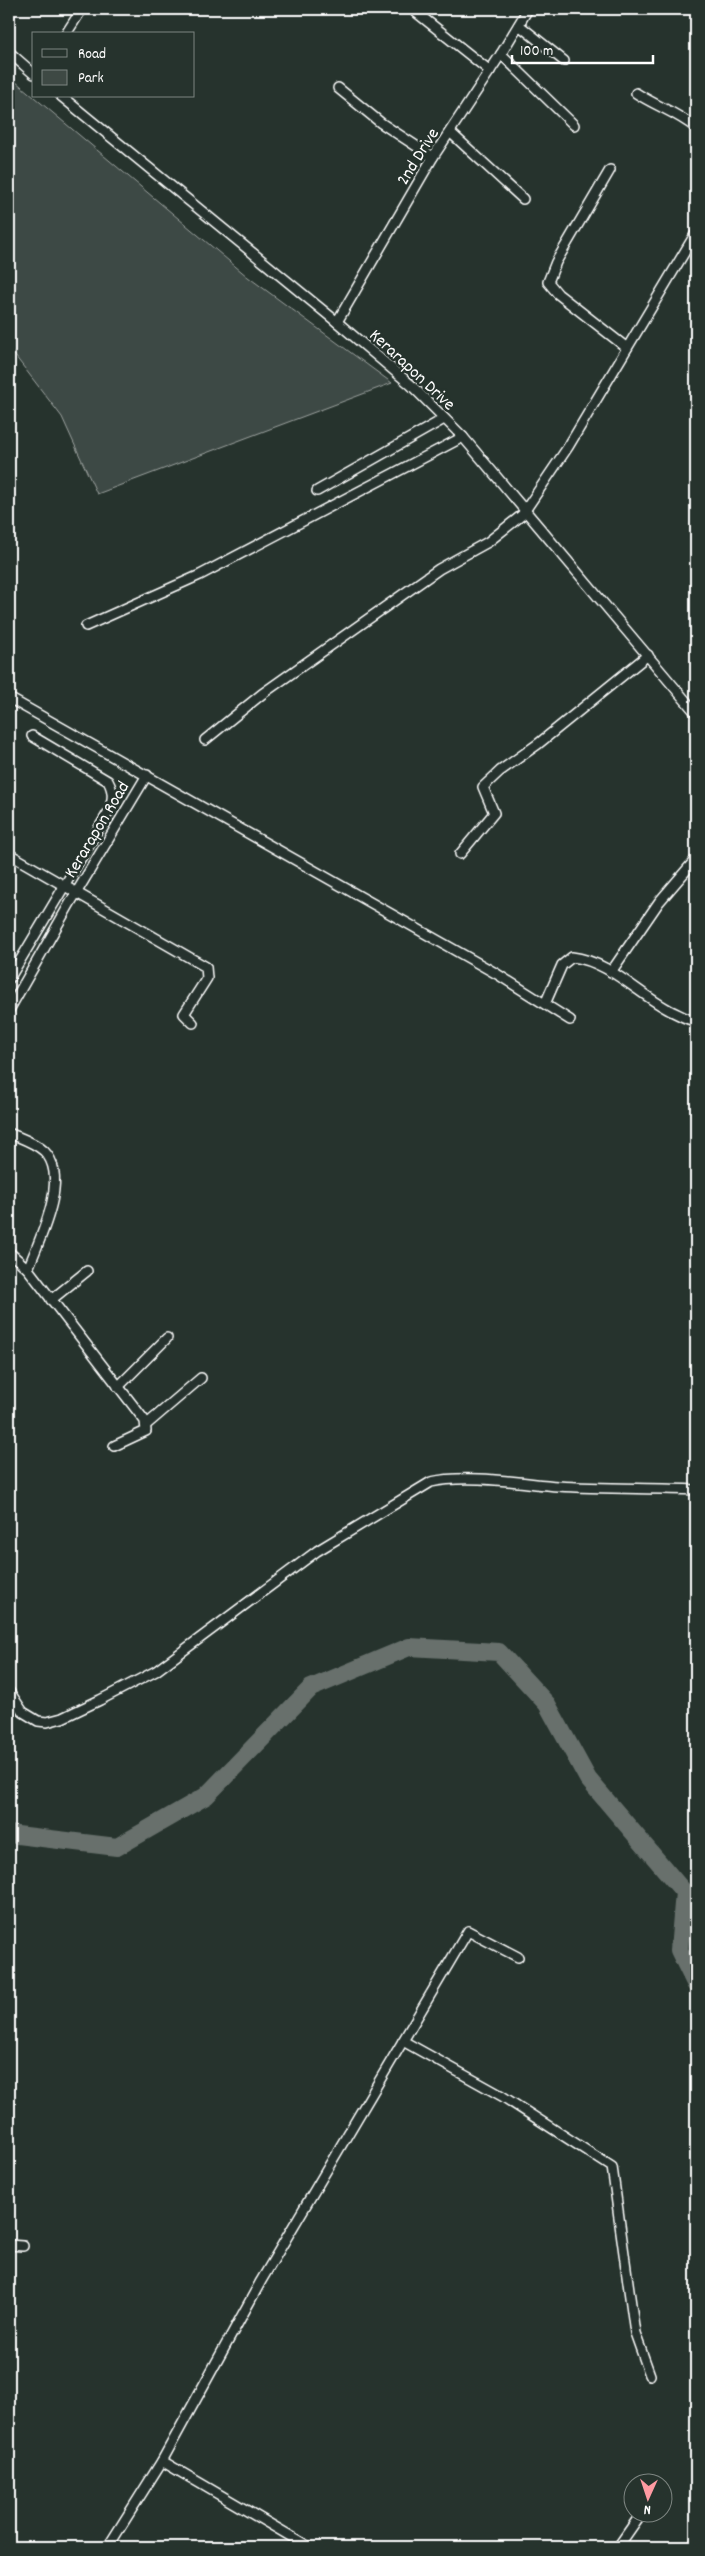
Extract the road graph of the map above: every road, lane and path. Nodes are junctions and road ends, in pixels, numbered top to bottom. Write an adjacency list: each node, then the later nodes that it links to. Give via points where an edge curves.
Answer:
1 (82, 9): 5 (street)
2 (412, 9): 9 (street)
3 (528, 9): 4 (street, 2nd Drive)
4 (519, 25): 7 (street, 2nd Drive); 8 (street)
5 (67, 32)
6 (9, 52): 10 (street)
7 (502, 54): 9 (street, 2nd Drive); 14 (street)
8 (564, 61)
9 (490, 71): 16 (street, 2nd Drive)
10 (32, 72)
11 (338, 88): 17 (street, via 381,123)
12 (636, 93): 15 (street)
13 (63, 98): 21 (street, Kerarapon Drive)
14 (574, 125)
15 (696, 128)
16 (451, 133): 17 (street, 2nd Drive); 19 (street)
17 (433, 157): 21 (street, 2nd Drive)
18 (610, 170): 22 (street, via 556,262 548,282 558,294)
19 (524, 199)
20 (696, 233): 22 (street)
21 (337, 322): 23 (street, Kerarapon Drive, via 411,385)
22 (627, 348): 26 (street)
23 (444, 419): 24 (street, Kerarapon Drive); 25 (street)
24 (463, 437): 26 (street, Kerarapon Drive); 27 (street, via 200,575)
25 (317, 491)
26 (526, 511): 28 (street, Kerarapon Drive); 32 (street, via 488,542 439,569 262,694)
27 (86, 626)
28 (648, 655): 30 (street, Kerarapon Drive); 35 (street, via 483,787 494,812)
29 (9, 698): 33 (street, Kerarapon Road)
30 (696, 713)
31 (32, 736): 37 (street, via 108,781 113,793 109,811)
32 (205, 740)
33 (147, 775): 38 (street, Kerarapon Road); 41 (street)
34 (9, 854): 37 (street)
35 (460, 854)
36 (696, 859): 39 (street, via 659,902)
37 (63, 885): 38 (street); 40 (street)
38 (76, 893): 42 (street, Kerarapon Road); 45 (street, via 206,967 208,978 184,1014)
39 (612, 972): 41 (street, via 577,957 568,958); 44 (street, via 658,1004 687,1020)
40 (9, 979)
41 (545, 1004): 43 (street)
42 (9, 1010)
43 (570, 1020)
44 (696, 1021)
45 (193, 1023)
46 (9, 1133): 48 (street, via 37,1145 53,1169 53,1198)
47 (9, 1252): 48 (street)
48 (28, 1269): 50 (street)
49 (87, 1271): 50 (street)
50 (51, 1300): 53 (street)
51 (167, 1338): 53 (street)
52 (201, 1378): 54 (street)
53 (118, 1387): 54 (street)
54 (146, 1425): 55 (street, via 146,1431)
55 (114, 1446)
56 (696, 1490): 57 (street, via 480,1480 431,1482 317,1551 156,1671 100,1700 62,1718 38,1721 23,1712)
57 (9, 1690)
58 (518, 1957): 59 (street, via 468,1930)
59 (403, 2041): 62 (street, via 502,2096 612,2167 635,2333); 63 (street, via 261,2281)
60 (9, 2245): 61 (street)
61 (23, 2246)
62 (650, 2375)
63 (162, 2460): 65 (street); 66 (street)
64 (634, 2524): 67 (street)
65 (108, 2547)
66 (309, 2547)
67 (618, 2547)

